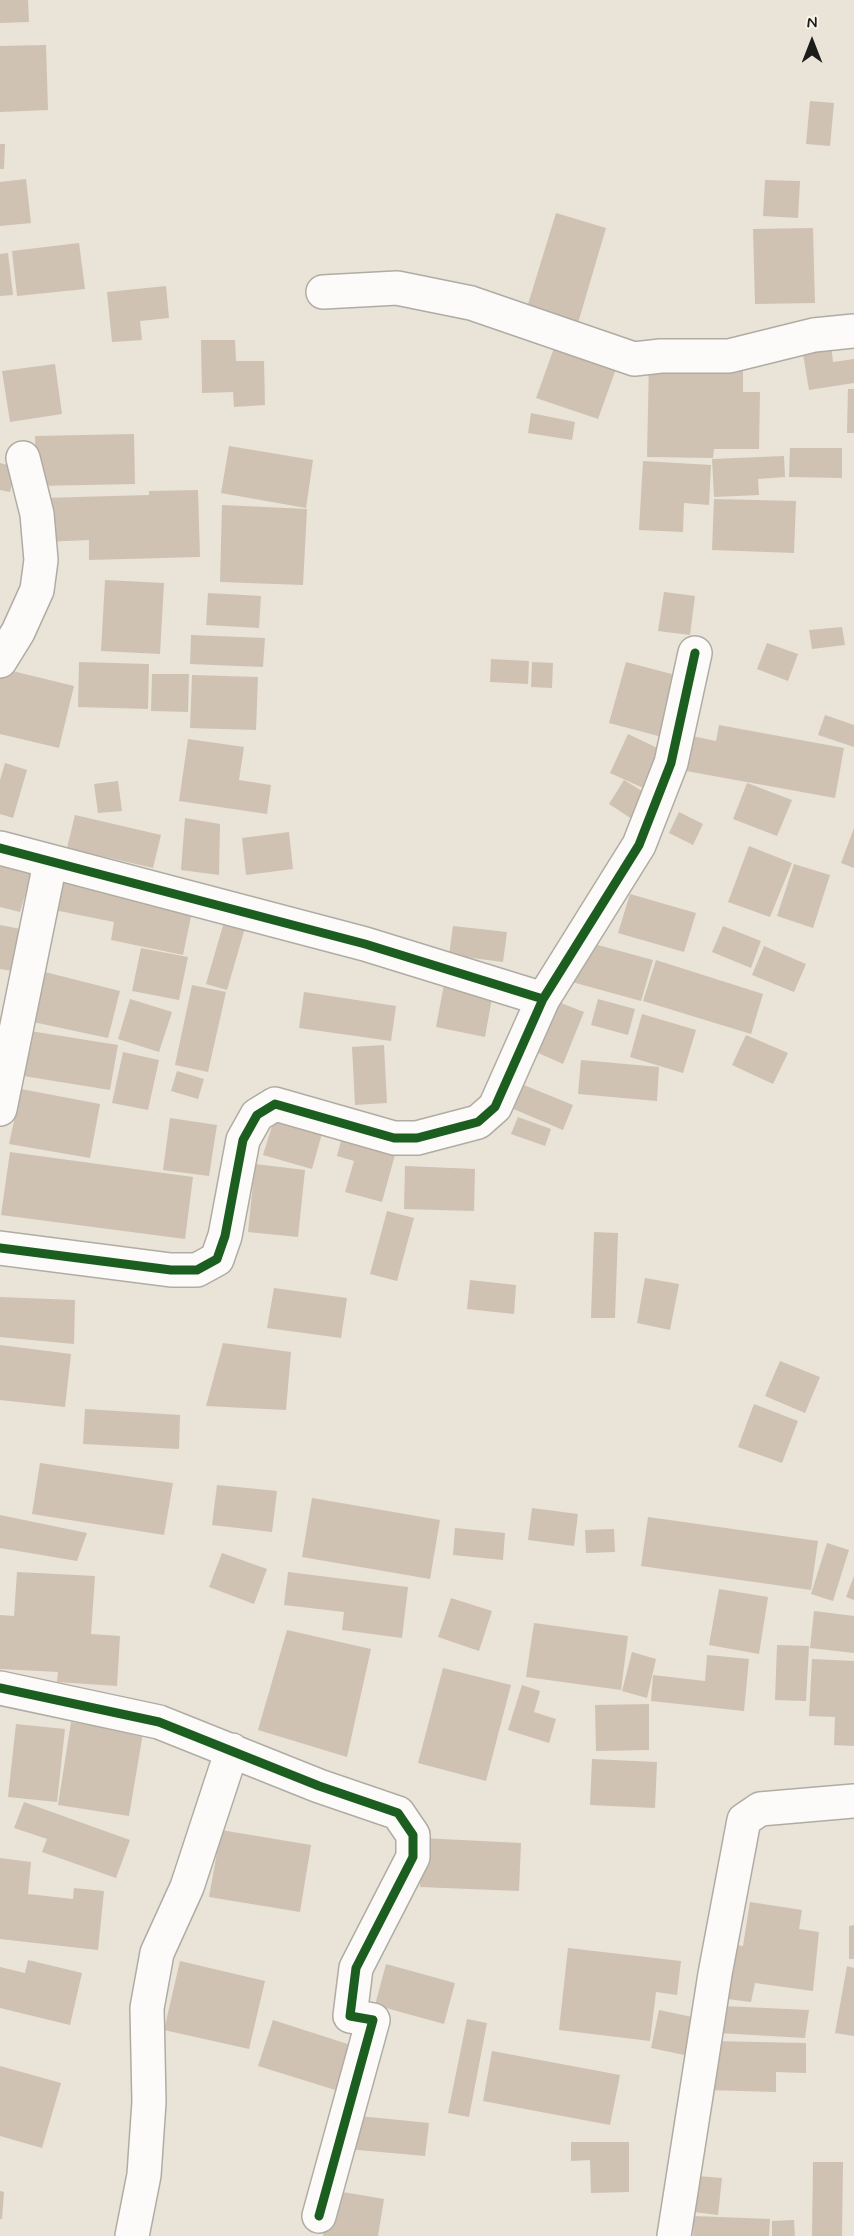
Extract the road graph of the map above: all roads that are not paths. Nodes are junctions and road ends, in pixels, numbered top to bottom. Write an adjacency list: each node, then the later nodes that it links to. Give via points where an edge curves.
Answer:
1 (323, 292): 2 (street, via 397,288 471,303 634,359 729,357 814,335)
2 (854, 331)
3 (23, 458): 5 (street, via 37,514 41,560 37,590)
4 (695, 653): 8 (street, via 671,764 639,845)
5 (0, 661)
6 (0, 848): 7 (street)
7 (50, 863): 8 (street, via 365,944); 9 (street)
8 (543, 999): 10 (street, via 495,1107 478,1122 417,1138 394,1138 283,1105 275,1104 257,1115 243,1140 217,1259 197,1270)
9 (0, 1109)
10 (0, 1248)
11 (0, 1688): 12 (street, via 159,1722)
12 (232, 1750): 14 (street, via 399,1814 413,1835 413,1857 356,1968 350,2016 373,2020); 15 (street, via 187,1887 158,1953 147,2008 150,2102 144,2175)
13 (854, 1801): 16 (street, via 760,1809 744,1820 715,1974)
14 (319, 2216)
15 (132, 2236)
16 (674, 2236)

